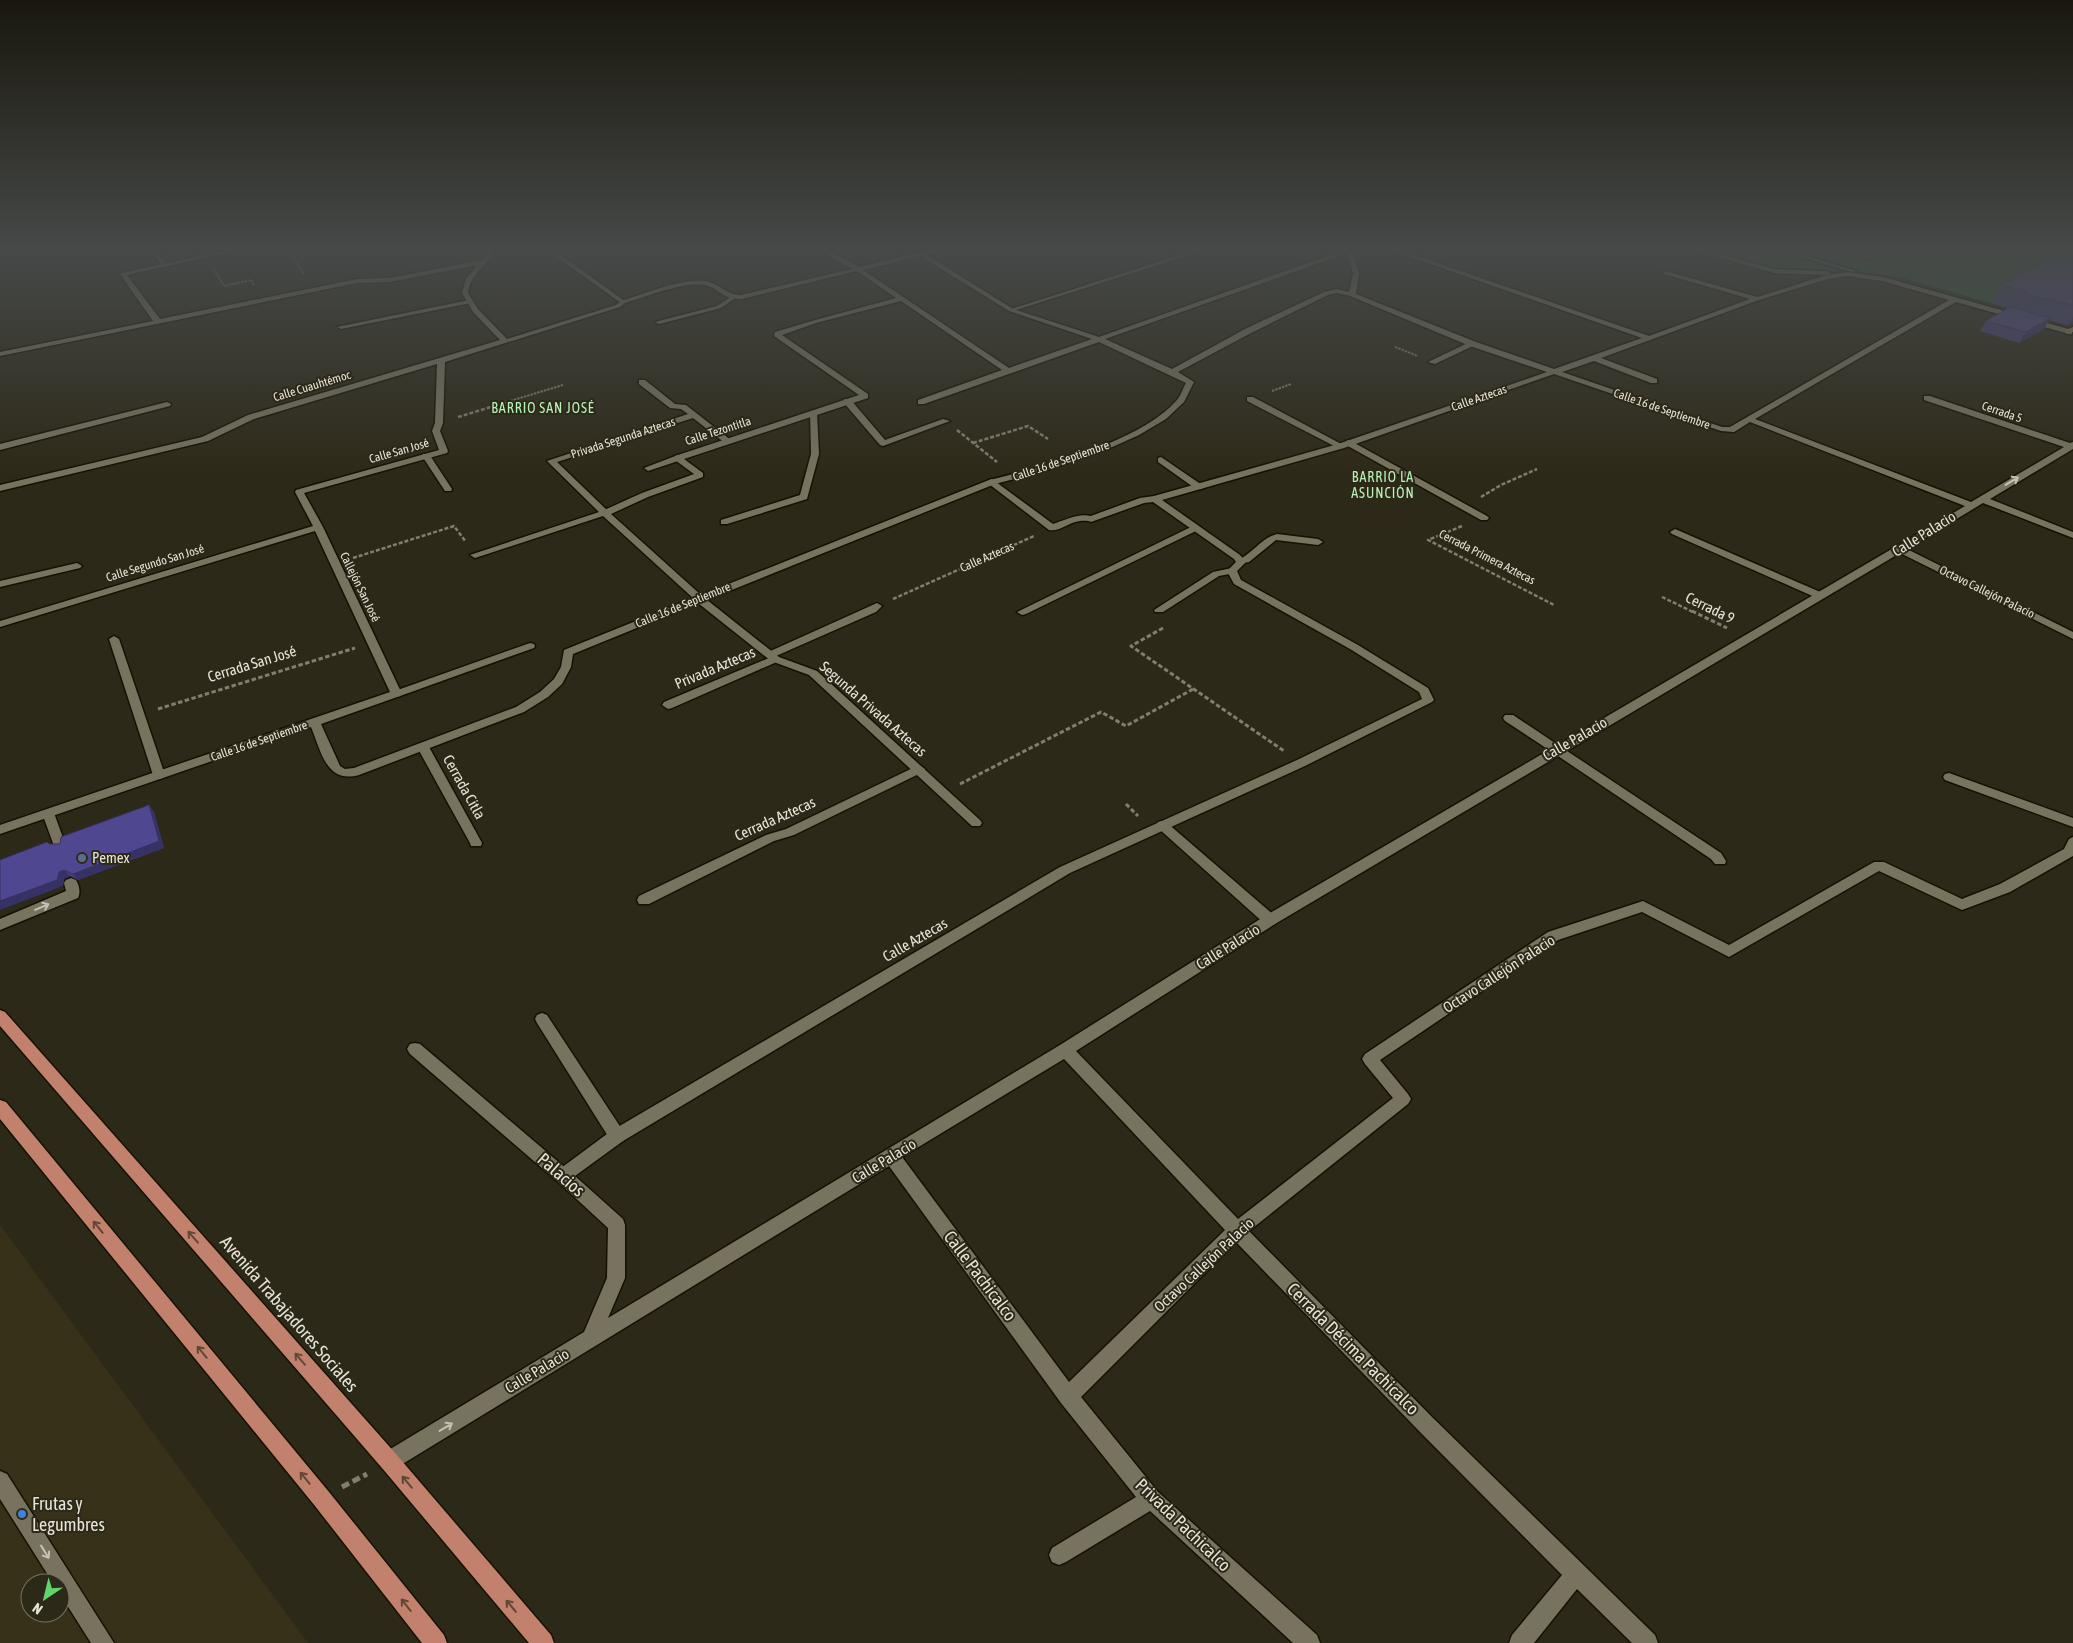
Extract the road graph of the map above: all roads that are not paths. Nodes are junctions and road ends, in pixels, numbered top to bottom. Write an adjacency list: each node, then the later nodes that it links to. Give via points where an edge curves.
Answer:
1 (145, 325): 21 (street)
2 (353, 325): 15 (street)
3 (490, 325): 19 (street)
4 (561, 325): 19 (street, Calle Cuauhtémoc)
5 (806, 325): 32 (street, Calle Tezontitla, via 778,336 865,396)
6 (939, 325): 25 (street)
7 (1055, 325): 18 (street)
8 (1143, 325): 18 (street)
9 (1259, 325): 26 (street, Calle 16 de Septiembre)
10 (1425, 325): 20 (street, Calle 16 de Septiembre)
11 (1610, 325): 17 (street)
12 (1685, 325): 17 (street, Calle Aztecas)
13 (1912, 325): 37 (street, Calle 16 de Septiembre)
14 (2049, 325): 16 (street)
15 (341, 327)
16 (2072, 331)
17 (1648, 338): 22 (street, Calle Aztecas)
18 (1100, 340): 25 (street); 26 (street)
19 (505, 341): 23 (street, Calle Cuauhtémoc)
20 (1473, 344): 24 (street); 27 (street, Calle 16 de Septiembre)
21 (0, 354)
22 (1594, 358): 27 (street, Calle Aztecas); 28 (street)
23 (441, 360): 43 (street, Calle San José, via 439,424 436,431 444,451); 50 (street, Calle Cuauhtémoc, via 251,417 232,429 205,439)
24 (1432, 362)
25 (1007, 370): 33 (street)
26 (1172, 372): 48 (street, Calle 16 de Septiembre, via 1190,382 1189,390 1176,407 1146,428 1109,445)
27 (1555, 372): 37 (street, Calle 16 de Septiembre, via 1727,431); 40 (street, Calle Aztecas)
28 (1654, 381)
29 (642, 382): 36 (street, via 673,406 683,407)
30 (1927, 398): 41 (street, Cerrada 5)
31 (1250, 399): 40 (street)
32 (847, 401): 35 (street, Calle Tezontitla); 38 (street, via 883,443)
33 (921, 402)
34 (167, 404): 42 (street)
35 (813, 413): 39 (street, Calle Tezontitla); 57 (street, via 815,454 804,497)
36 (694, 415): 39 (street); 46 (street, Privada Segunda Aztecas)
37 (1749, 419): 54 (street)
38 (946, 421)
39 (728, 441): 44 (street, Calle Tezontitla)
40 (1345, 444): 49 (street, Calle Aztecas); 56 (street)
41 (2072, 445): 54 (street, Calle Palacio, one-way to 41)
42 (0, 447)
43 (426, 456): 51 (street); 52 (street, Calle San José)
44 (678, 458): 47 (street); 55 (street, Calle Tezontitla, via 700,475)
45 (1161, 460): 49 (street)
46 (551, 461): 55 (street, Segunda Privada Aztecas)
47 (648, 468)
48 (992, 482): 53 (street, Calle Aztecas, via 1052,528); 69 (street, Calle 16 de Septiembre)
49 (1199, 487): 53 (street, Calle Aztecas)
50 (0, 488)
51 (448, 489)
52 (299, 492): 58 (street, Callejón San José)
53 (1155, 499): 59 (street, Calle Aztecas)
54 (1976, 502): 61 (street); 63 (street, Calle Palacio)
55 (605, 513): 64 (street, Calle Tezontitla); 69 (street, Segunda Privada Aztecas)
56 (1484, 518)
57 (724, 522)
58 (318, 527): 74 (street, Calle Segundo San José); 80 (street, Callejón San José)
59 (1195, 528): 66 (street, Calle Aztecas, via 1237,558); 72 (street)
60 (1675, 532): 68 (street)
61 (2073, 535)
62 (1318, 542): 66 (street, via 1272,539)
63 (1900, 549): 68 (street, Calle Palacio); 75 (street, Octavo Callejón Palacio)
64 (475, 555)
65 (77, 566): 67 (street)
66 (1236, 567): 71 (street, via 1216,574); 92 (street, Calle Aztecas, via 1237,582 1424,690 1428,700 1301,763)
67 (0, 584)
68 (1821, 596): 85 (street, Calle Palacio)
69 (699, 599): 79 (street, Segunda Privada Aztecas); 84 (street, Calle 16 de Septiembre, via 568,652 566,669 536,700 513,713)
70 (877, 606): 79 (street)
71 (1159, 610)
72 (1022, 612)
73 (2073, 621): 75 (street)
74 (0, 624)
75 (2060, 629): 76 (street, Octavo Callejón Palacio)
76 (2073, 636)
77 (114, 640): 87 (street)
78 (530, 646): 80 (street)
79 (773, 657): 81 (street, Privada Aztecas); 86 (street, Segunda Privada Aztecas, via 813,673)
80 (396, 694): 83 (street)
81 (668, 705)
82 (1508, 718): 85 (street)
83 (314, 722): 84 (street, Calle 16 de Septiembre, via 335,768 343,773 355,772); 87 (street, Calle 16 de Septiembre)
84 (423, 747): 94 (street, Cerrada Citla)
85 (1556, 750): 97 (street); 100 (street, Calle Palacio)
86 (919, 769): 90 (street, Segunda Privada Aztecas); 99 (street, Cerrada Aztecas)
87 (159, 775): 89 (street, Calle 16 de Septiembre)
88 (1949, 778): 91 (street)
89 (48, 813): 93 (street, Calle 16 de Septiembre); 95 (street)
90 (976, 822)
91 (2073, 823)
92 (1162, 825): 100 (street); 107 (street, Calle Aztecas, via 1065,870)
93 (0, 830)
94 (476, 843)
95 (60, 846)
96 (2072, 849): 110 (street, Octavo Callejón Palacio, via 2005,888 1962,905 1879,865 1729,952 1643,906 1553,936 1370,1059 1402,1099)
97 (1720, 861)
98 (71, 883): 101 (street, one-way to 98, via 73,894)
99 (644, 900)
100 (1270, 920): 105 (street, Calle Palacio)
101 (0, 925)
102 (0, 1016): 113 (main road, Avenida Trabajadores Sociales, one-way to 102)
103 (542, 1019): 107 (street)
104 (415, 1049): 109 (street, Palacios)
105 (1065, 1050): 108 (street, Calle Palacio); 110 (street, Cerrada Décima Pachicalco)
106 (0, 1107): 119 (main road, one-way to 106)
107 (617, 1136): 109 (street, Calle Aztecas)
108 (892, 1156): 111 (street, Calle Palacio); 112 (street, Calle Pachicalco)
109 (563, 1176): 111 (street, Palacios, via 617,1225 616,1278)
110 (1236, 1231): 112 (street, Octavo Callejón Palacio); 117 (street, Cerrada Décima Pachicalco)
111 (591, 1338): 113 (street, Calle Palacio, one-way to 111)
112 (1068, 1396): 115 (street, Privada Pachicalco)
113 (389, 1461): 120 (main road, Avenida Trabajadores Sociales, one-way to 113)
114 (0, 1481): 118 (street, one-way to 118)
115 (1151, 1498): 116 (street); 121 (street, Privada Pachicalco)
116 (1059, 1555)
117 (1576, 1574): 122 (street); 123 (street, Cerrada Décima Pachicalco)
118 (103, 1643)
119 (436, 1643)
120 (543, 1643)
121 (1309, 1643)
122 (1520, 1643)
123 (1647, 1643)

